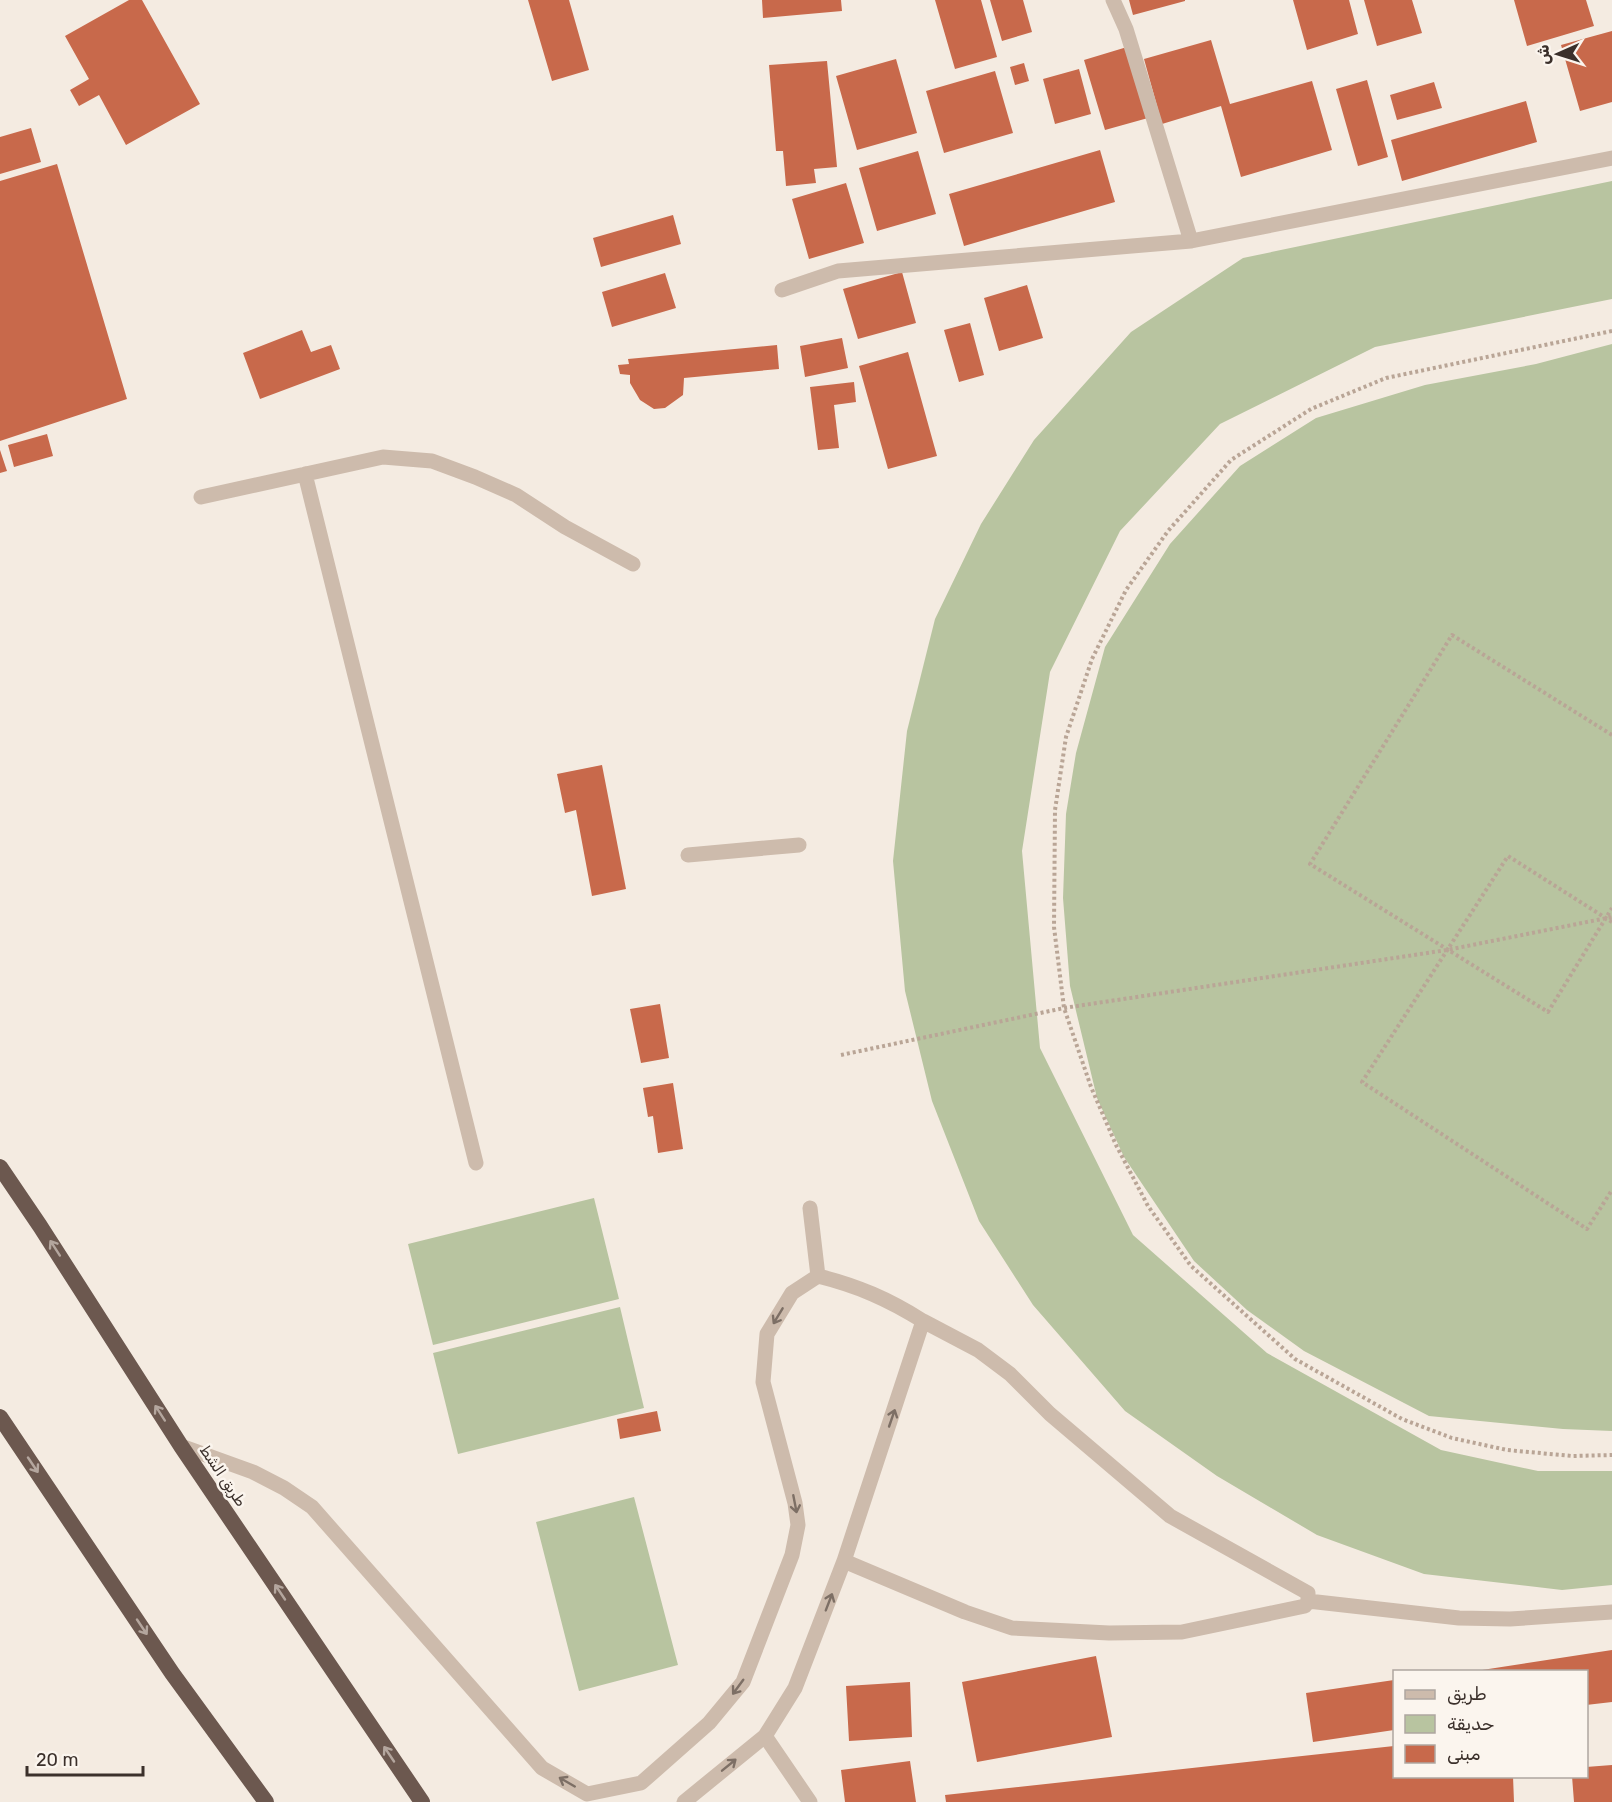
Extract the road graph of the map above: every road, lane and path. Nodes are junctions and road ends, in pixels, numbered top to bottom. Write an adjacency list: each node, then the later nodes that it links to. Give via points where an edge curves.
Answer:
1 (1113, 0): 3 (street, via 1126,29)
2 (1612, 158): 3 (street)
3 (1191, 241): 4 (street, via 838,271)
4 (782, 290)
5 (1612, 331): 17 (path, via 1386,378 1311,409 1231,460 1168,531 1126,590 1092,659 1066,737 1055,810 1054,927)
6 (305, 474): 7 (street); 8 (street, via 383,457 432,461 516,495); 19 (street)
7 (201, 497)
8 (633, 564)
9 (1612, 735): 16 (path, via 1452,635 1310,864)
10 (799, 845): 11 (street)
11 (688, 855)
12 (1612, 908): 14 (path)
13 (1612, 916): 14 (path)
14 (1606, 918): 15 (path); 16 (path); 16 (path, via 1548,1012); 16 (path, via 1508,855)
15 (1612, 922)
16 (1447, 951): 17 (path); 21 (path, via 1362,1082 1587,1229)
17 (1064, 1008): 18 (path); 27 (path, via 1116,1146 1148,1206 1191,1266 1295,1359 1401,1419 1452,1438 1507,1450)
18 (841, 1055)
19 (476, 1163)
20 (0, 1167): 26 (highway, طريق الشط, one-way to 20)
21 (1612, 1190)
22 (810, 1208): 23 (street)
23 (818, 1276): 24 (street, via 853,1285); 26 (street, one-way to 26, via 792,1293 766,1334 763,1382 798,1524 792,1554 743,1682 710,1723 641,1783 587,1794 542,1768 312,1507 253,1472)
24 (923, 1321): 28 (street, one-way to 24); 29 (street, via 978,1350 1010,1374 1050,1414 1170,1516 1308,1593)
25 (0, 1417): 32 (highway, one-way to 32, via 172,1673)
26 (181, 1446): 33 (highway, طريق الشط, one-way to 26)
27 (1612, 1455)
28 (844, 1561): 29 (street, via 1012,1628 1109,1634 1182,1632 1305,1606); 31 (street, one-way to 28, via 795,1688)
29 (1308, 1601): 30 (street, via 1510,1620)
30 (1612, 1612)
31 (765, 1736): 34 (street, one-way to 31); 35 (street)
32 (266, 1802)
33 (422, 1802)
34 (684, 1802)
35 (810, 1802)

